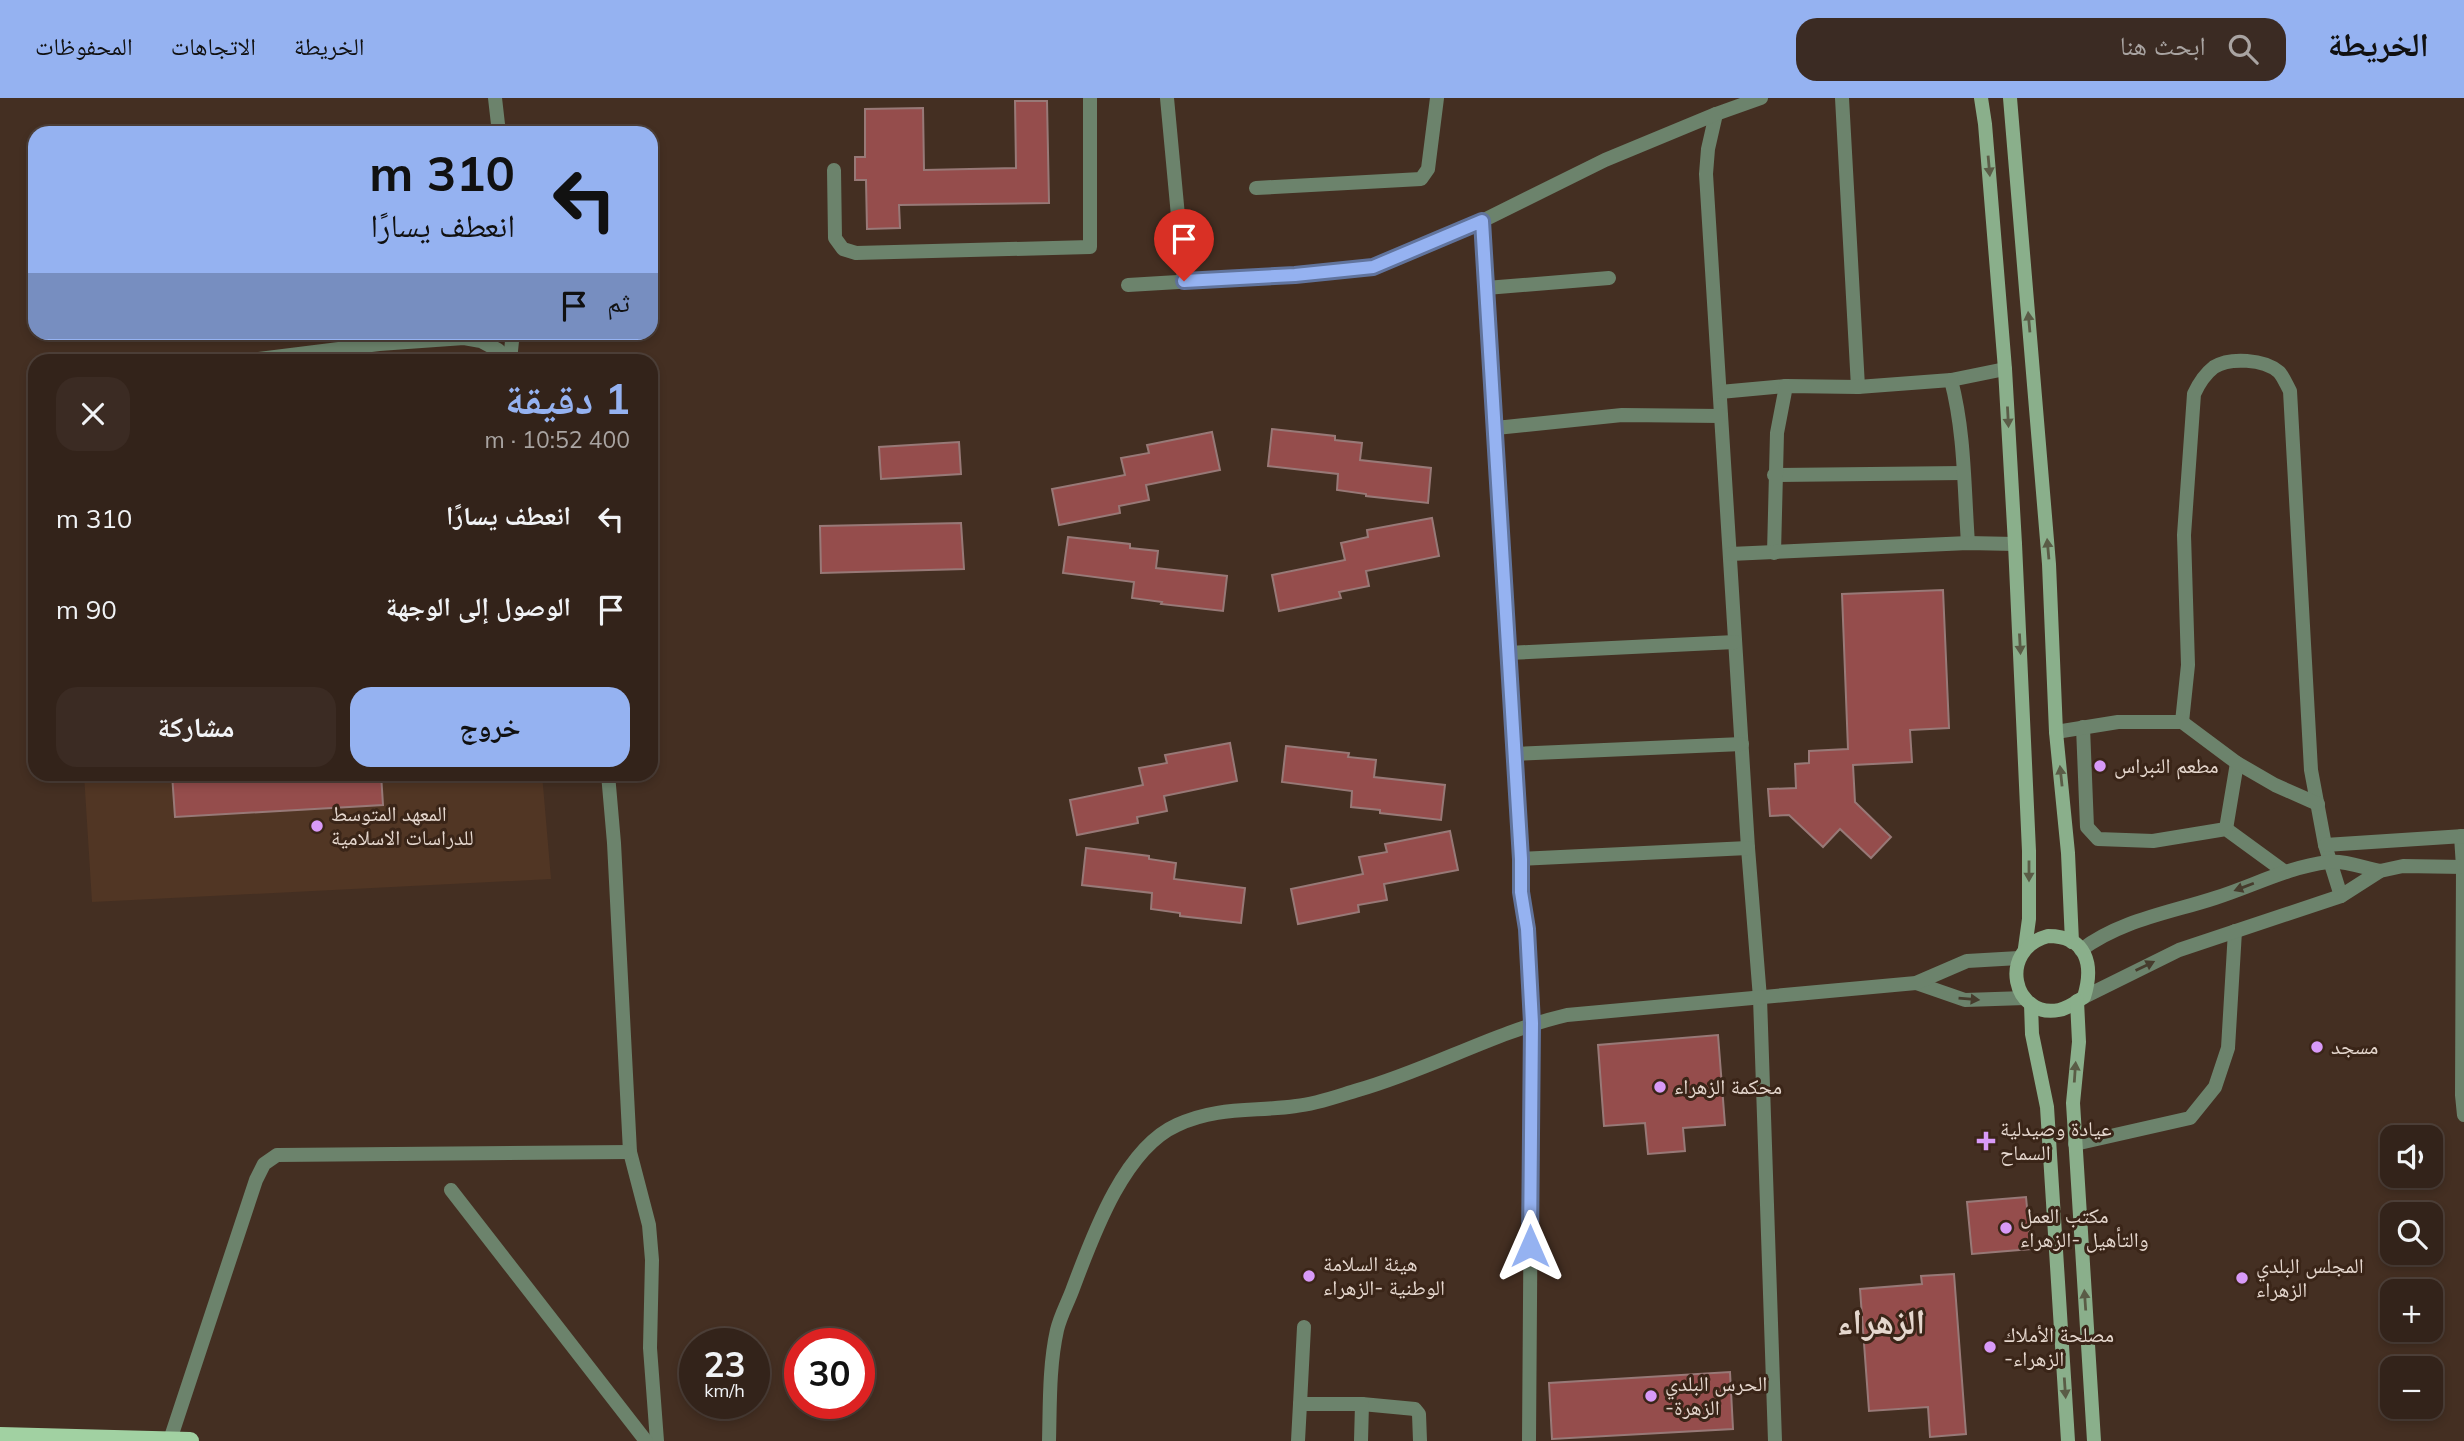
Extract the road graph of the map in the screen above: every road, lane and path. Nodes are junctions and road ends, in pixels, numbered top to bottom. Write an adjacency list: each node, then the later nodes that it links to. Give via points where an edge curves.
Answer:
1 (495, 98): 10 (street)
2 (1090, 98): 11 (street, via 1090,247 856,253 835,238)
3 (1167, 98): 15 (street)
4 (1437, 98): 12 (street, via 1428,169 1421,179)
5 (1761, 98): 9 (street)
6 (1842, 98): 25 (street)
7 (1981, 98): 22 (street, one-way to 22)
8 (2010, 98): 39 (street, one-way to 8, via 2049,564)
9 (1716, 114): 13 (street, via 1605,160); 26 (street, via 1706,174)
10 (498, 126)
11 (834, 170)
12 (1256, 188)
13 (1482, 221): 15 (street, via 1373,267); 17 (street)
14 (1609, 278): 17 (street)
15 (1184, 281): 16 (street)
16 (1128, 285)
17 (1486, 288): 28 (street)
18 (436, 340): 20 (street)
19 (475, 340): 21 (street)
20 (299, 354)
21 (503, 354)
22 (2006, 369): 23 (street); 32 (street, one-way to 32)
23 (1951, 380): 25 (street); 29 (street)
24 (1786, 386): 25 (street); 26 (street); 30 (street)
25 (1858, 387)
26 (1720, 392): 27 (street)
27 (1721, 416): 28 (street, via 1622,415); 34 (street)
28 (1496, 428): 36 (street)
29 (1963, 473): 30 (street); 31 (street)
30 (1774, 475): 33 (street)
31 (1968, 543): 32 (street); 33 (street)
32 (2015, 544): 57 (street, one-way to 57, via 2029,851 2029,919)
33 (1773, 553): 34 (street)
34 (1730, 554): 35 (street)
35 (1735, 642): 36 (street); 40 (street)
36 (1508, 653): 41 (street)
37 (2182, 722): 38 (street); 42 (street); 44 (street, via 2188,666 2184,535 2194,394 2215,366 2232,361 2258,363 2280,372 2290,391 2311,770)
38 (2083, 727): 39 (street); 45 (street, via 2087,827 2098,839 2153,841)
39 (2056, 732): 56 (street, one-way to 39)
40 (1742, 744): 41 (street); 48 (street)
41 (1514, 754): 49 (street)
42 (2237, 762): 44 (street); 45 (street)
43 (609, 781): 66 (street)
44 (2318, 804): 47 (street)
45 (2226, 829): 53 (street)
46 (2462, 836): 47 (street); 51 (street)
47 (2325, 845): 50 (street)
48 (1748, 848): 49 (street); 59 (street)
49 (1521, 859): 62 (street)
50 (2331, 861): 52 (street); 53 (street); 54 (street)
51 (2464, 867): 52 (street, via 2403,866); 63 (street)
52 (2380, 871): 54 (street)
53 (2285, 872): 56 (street, one-way to 56, via 2124,925)
54 (2341, 896): 55 (street)
55 (2235, 931): 60 (street, one-way to 55, via 2179,950); 65 (street, via 2228,1048 2215,1087 2190,1118)
56 (2077, 946): 57 (street, via 2065,938 2048,936 2032,942); 60 (street, via 2090,975)
57 (2022, 953): 58 (street, via 1967,961); 61 (street, via 2015,975)
58 (1916, 984): 59 (street); 61 (street, one-way to 61, via 1965,1000)
59 (1760, 998): 62 (street, via 1567,1015); 81 (street)
60 (2080, 999): 61 (street, via 2054,1010); 65 (street, one-way to 60)
61 (2028, 1001): 82 (street, one-way to 82, via 2047,1107)
62 (1532, 1023): 76 (street, via 1372,1086 1297,1106 1212,1112 1175,1125 1149,1144 1129,1167 1108,1208 1057,1328); 80 (street)
63 (2463, 1095): 64 (street)
64 (2464, 1115)
65 (2075, 1144): 83 (street, one-way to 65)
66 (630, 1152): 72 (street, via 277,1155 264,1164 256,1180); 75 (street, via 649,1225 650,1348)
67 (451, 1190): 74 (street)
68 (1304, 1326): 69 (street)
69 (1300, 1404): 70 (street); 77 (street)
70 (1362, 1404): 78 (street); 79 (street, via 1415,1409)
71 (0, 1436): 72 (main road)
72 (170, 1440): 73 (main road)
73 (190, 1441)
74 (646, 1441)
75 (657, 1441)
76 (1049, 1441)
77 (1298, 1441)
78 (1361, 1441)
79 (1420, 1441)
80 (1529, 1441)
81 (1775, 1441)
82 (2068, 1441)
83 (2094, 1441)

